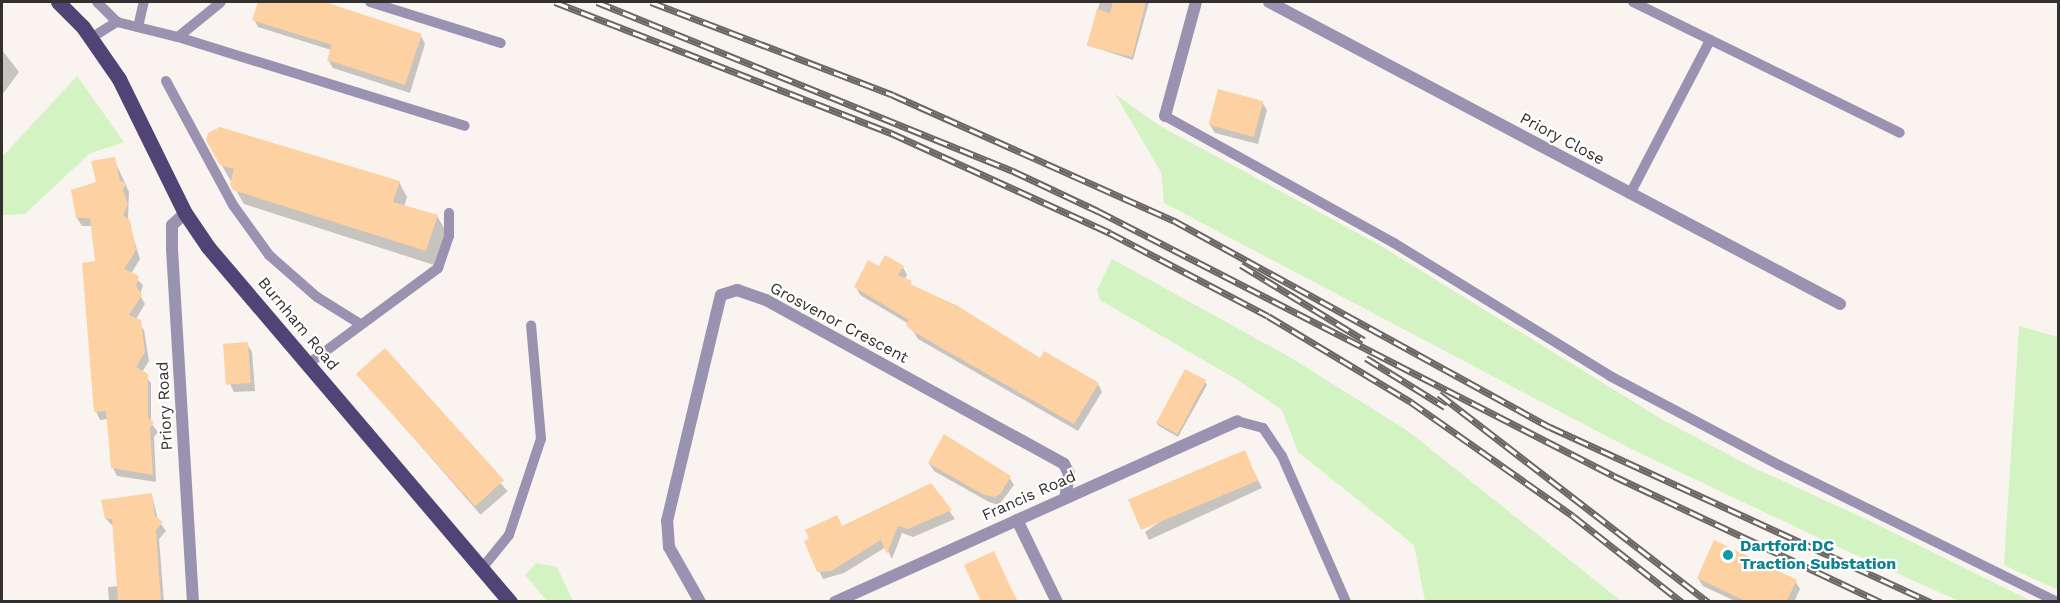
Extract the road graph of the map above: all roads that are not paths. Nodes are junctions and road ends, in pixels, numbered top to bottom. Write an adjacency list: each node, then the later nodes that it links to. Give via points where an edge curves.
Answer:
1 (58, 2): 13 (main road, Burnham Road)
2 (97, 2): 9 (lane)
3 (144, 2): 10 (lane)
4 (221, 2): 11 (lane)
5 (370, 2): 14 (lane)
6 (1196, 2): 16 (street)
7 (1269, 2): 19 (street, Priory Close)
8 (1633, 2): 12 (lane)
9 (117, 22): 10 (lane); 13 (lane)
10 (138, 27): 11 (lane)
11 (178, 37): 17 (lane)
12 (1710, 40): 18 (lane); 19 (lane)
13 (94, 42): 20 (main road, Burnham Road, via 119,79)
14 (501, 43)
15 (166, 81): 23 (lane, via 233,205 268,255 317,297)
16 (1165, 116): 36 (lane, via 1394,243 1610,376 1779,465)
17 (465, 126)
18 (1900, 133)
19 (1630, 194): 22 (street, Priory Close)
20 (184, 213): 25 (main road, Burnham Road); 30 (street, Priory Road, via 172,225 172,249)
21 (449, 213): 23 (lane, via 449,236 438,268)
22 (1840, 304)
23 (360, 324): 25 (lane)
24 (531, 325): 29 (lane, via 541,439 509,535)
25 (308, 364): 29 (main road, Burnham Road)
26 (1237, 421): 27 (street, Francis Road); 35 (lane, via 1263,428 1282,456)
27 (1065, 498): 28 (street, Francis Road); 32 (street, Grosvenor Crescent, via 1069,474 1064,464 766,300 737,290 721,295 667,521 669,547)
28 (1017, 520): 33 (street, Francis Road); 34 (street)
29 (483, 567): 31 (main road, Burnham Road)
30 (193, 602)
31 (510, 602)
32 (700, 602)
33 (835, 602)
34 (1057, 602)
35 (1346, 602)
36 (2057, 602)

